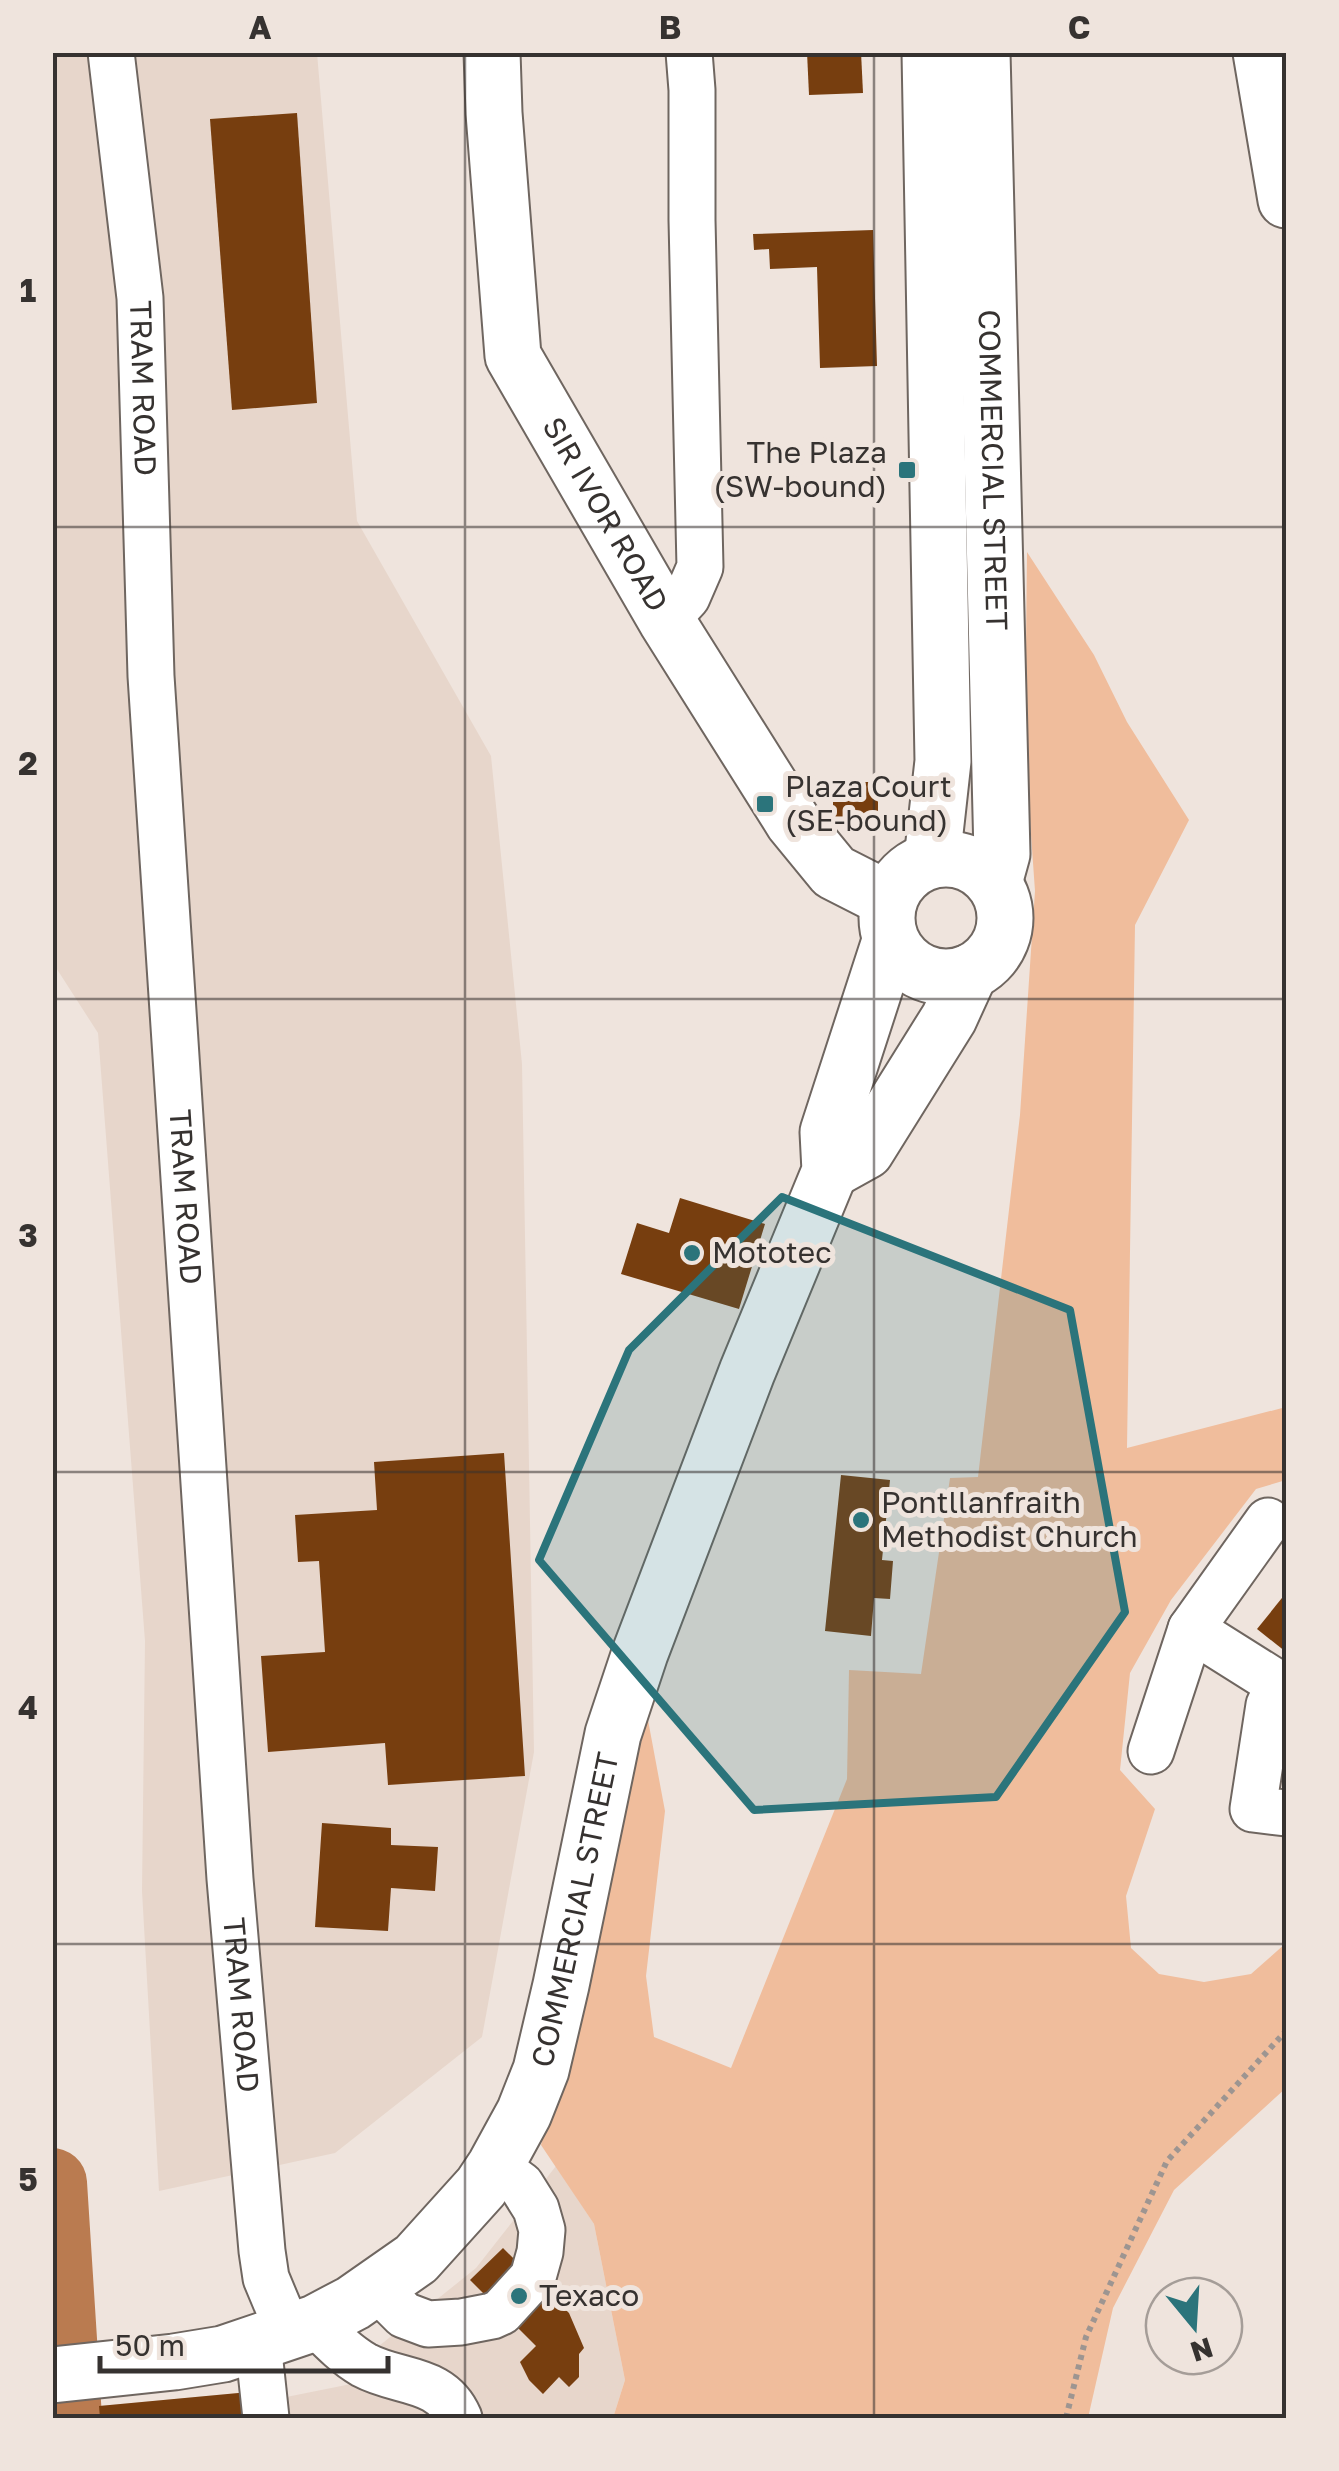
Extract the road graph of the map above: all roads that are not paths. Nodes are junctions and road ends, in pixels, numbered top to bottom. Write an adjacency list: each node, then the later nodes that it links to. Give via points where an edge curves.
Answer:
1 (111, 52): 20 (street, TRAM ROAD, via 140,298 151,676 232,1899 262,2252)
2 (492, 52): 8 (main road, SIR IVOR ROAD, via 512,356)
3 (689, 52): 8 (street, via 700,567 687,598)
4 (930, 52): 9 (main road, COMMERCIAL STREET, via 943,761)
5 (982, 52): 10 (main road, COMMERCIAL STREET, via 1002,854)
6 (1261, 52): 7 (main road)
7 (1286, 200)
8 (666, 620): 11 (main road, SIR IVOR ROAD, via 792,822 834,872)
9 (932, 860): 10 (main road, via 980,869); 11 (main road, COMMERCIAL STREET, via 898,882)
10 (994, 884): 12 (main road, COMMERCIAL STREET, via 1003,902 1003,932 988,959)
11 (890, 921): 12 (main road, via 902,958 923,973 944,978); 13 (main road, COMMERCIAL STREET, via 828,1132)
12 (970, 972): 13 (main road, COMMERCIAL STREET, via 866,1151)
13 (830, 1171): 18 (main road, COMMERCIAL STREET, via 640,1653 613,1734 541,2070)
14 (1268, 1521): 15 (street)
15 (1192, 1629): 16 (street); 17 (street, via 1280,1685 1269,1706 1253,1808)
16 (1151, 1751)
17 (1286, 1813)
18 (495, 2166): 19 (main road, COMMERCIAL STREET, via 416,2259); 19 (street, via 521,2185 542,2230 533,2277 502,2312 428,2324 404,2315)
19 (376, 2288): 20 (main road, COMMERCIAL STREET)
20 (287, 2333): 21 (main road, COMMERCIAL STREET, via 223,2354); 22 (street); 23 (street, via 436,2389)
21 (77, 2372)
22 (266, 2418)
23 (459, 2418)

